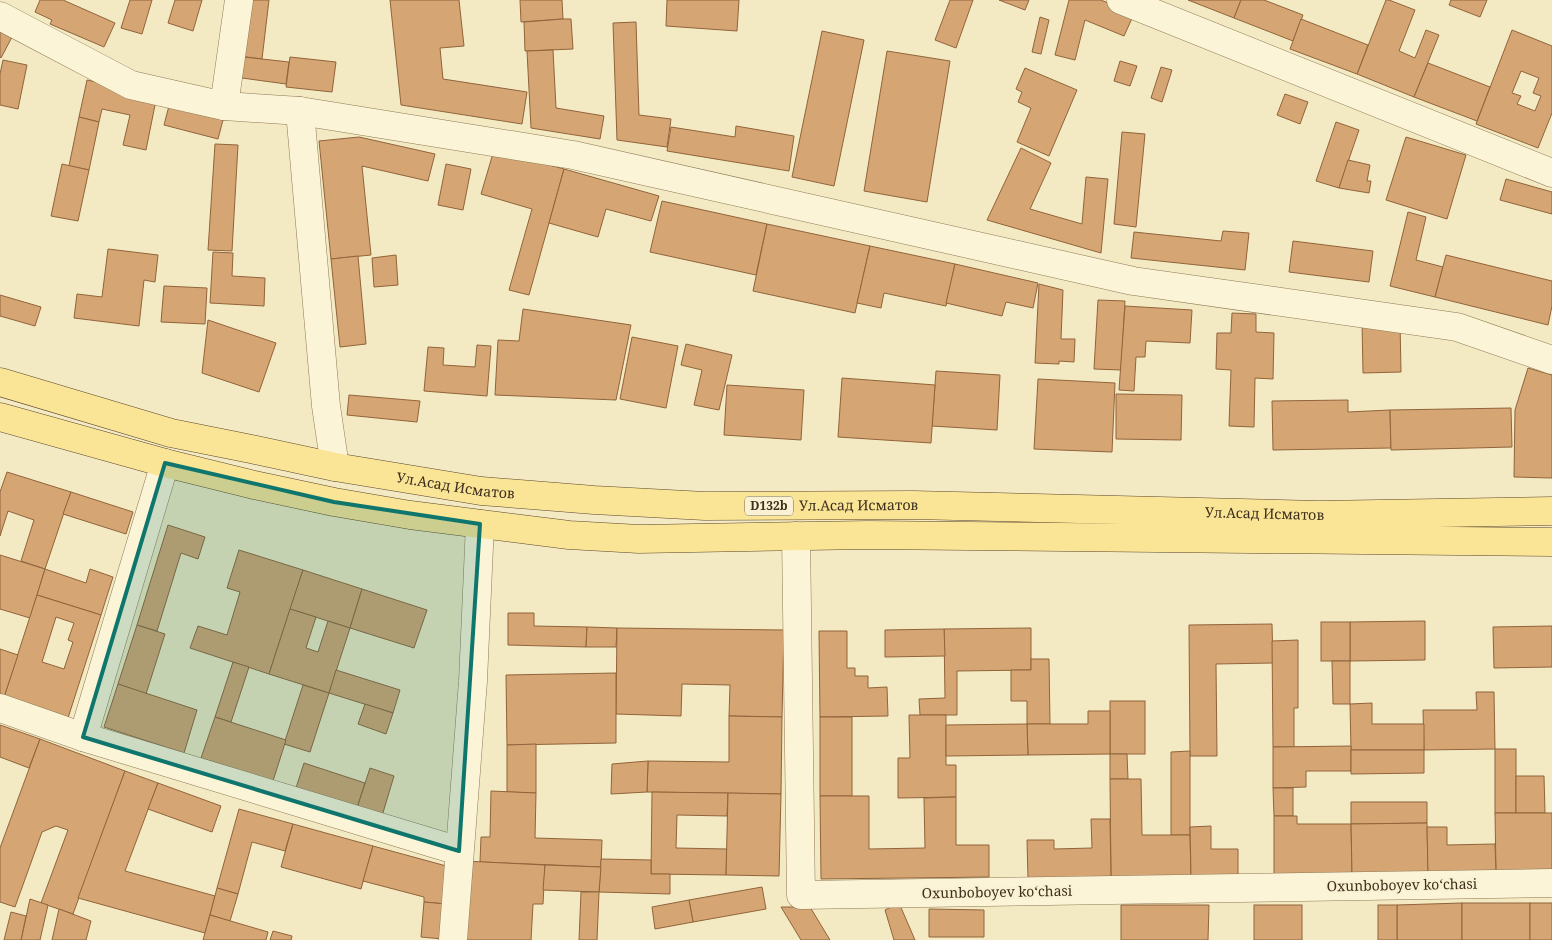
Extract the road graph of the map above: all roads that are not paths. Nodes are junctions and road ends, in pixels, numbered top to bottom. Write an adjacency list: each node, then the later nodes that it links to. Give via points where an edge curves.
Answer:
1 (239, 0): 4 (street)
2 (1121, 0): 6 (street)
3 (0, 16): 4 (street, via 131,85)
4 (224, 106): 5 (street)
5 (300, 111): 7 (street, via 573,155 1133,281 1457,327); 11 (street, via 326,406)
6 (1552, 173)
7 (1552, 360)
8 (0, 382): 11 (main road, Ул.Асад Исматов / D132b, via 171,433)
9 (0, 417): 10 (main road, Ул.Асад Исматов)
10 (165, 463): 13 (main road, Ул.Асад Исматов, via 334,502); 17 (street)
11 (335, 467): 12 (main road, Ул.Асад Исматов / D132b, via 481,491 705,506 913,505 1319,515)
12 (1552, 511)
13 (480, 524): 14 (main road, Ул.Асад Исматов, via 569,535 639,539); 18 (street, via 473,681)
14 (796, 536): 15 (main road, Ул.Асад Исматов); 19 (street, Oxunboboyev koʻchasi, via 801,895)
15 (1552, 542)
16 (0, 708): 17 (street)
17 (83, 737): 18 (street)
18 (459, 851): 20 (street)
19 (1552, 883)
20 (453, 940)

